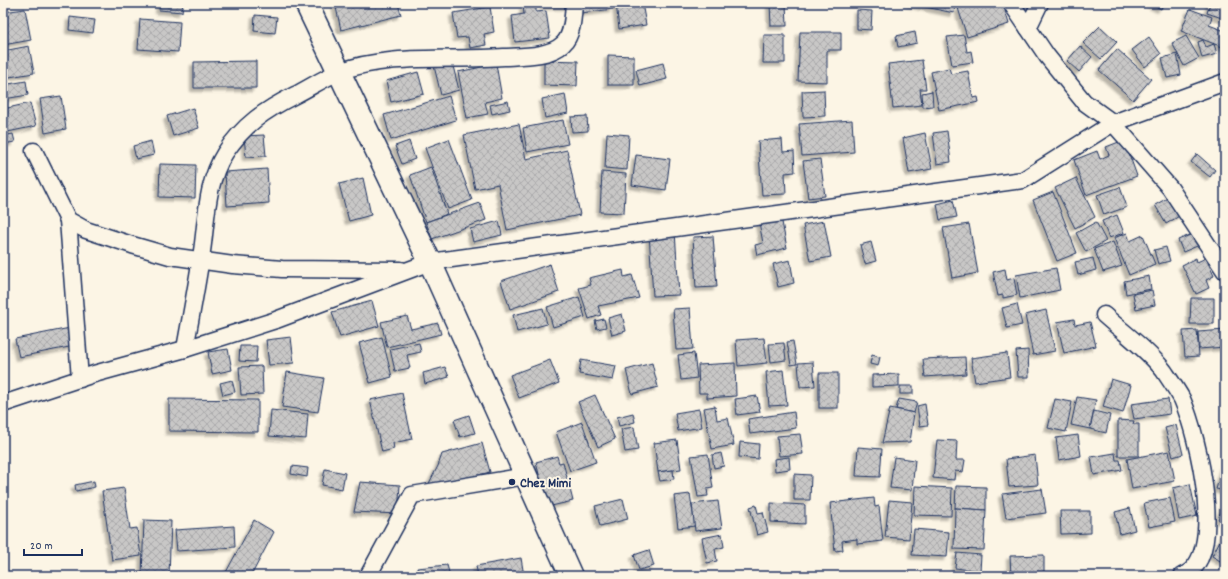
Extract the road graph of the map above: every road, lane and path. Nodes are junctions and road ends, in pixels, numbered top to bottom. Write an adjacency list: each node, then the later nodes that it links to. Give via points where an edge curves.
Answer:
1 (306, 3): 6 (street)
2 (574, 3): 6 (street, via 569,37 564,44 547,52 497,58 387,62 367,64)
3 (1011, 3): 5 (street)
4 (1040, 3): 5 (street)
5 (1028, 28): 8 (street, via 1084,102)
6 (339, 72): 11 (street, via 280,103 241,130 214,174 208,196); 12 (street)
7 (1225, 82): 8 (street)
8 (1113, 123): 12 (street, via 1023,180); 14 (street, via 1170,188)
9 (34, 151): 10 (street)
10 (68, 220): 11 (street, via 86,230 132,245 170,256); 17 (street)
11 (200, 261): 13 (street, via 282,269); 16 (street)
12 (430, 262): 13 (street); 19 (street)
13 (407, 270): 16 (street, via 276,320)
14 (1225, 271)
15 (1104, 315): 22 (street, via 1163,370 1181,398 1197,442 1207,480 1213,520 1210,545 1205,556 1194,570)
16 (185, 349): 17 (street)
17 (80, 378): 18 (street)
18 (3, 404)
19 (526, 476): 20 (street, via 412,495); 21 (street)
20 (368, 576)
21 (571, 576)
22 (1182, 576)

